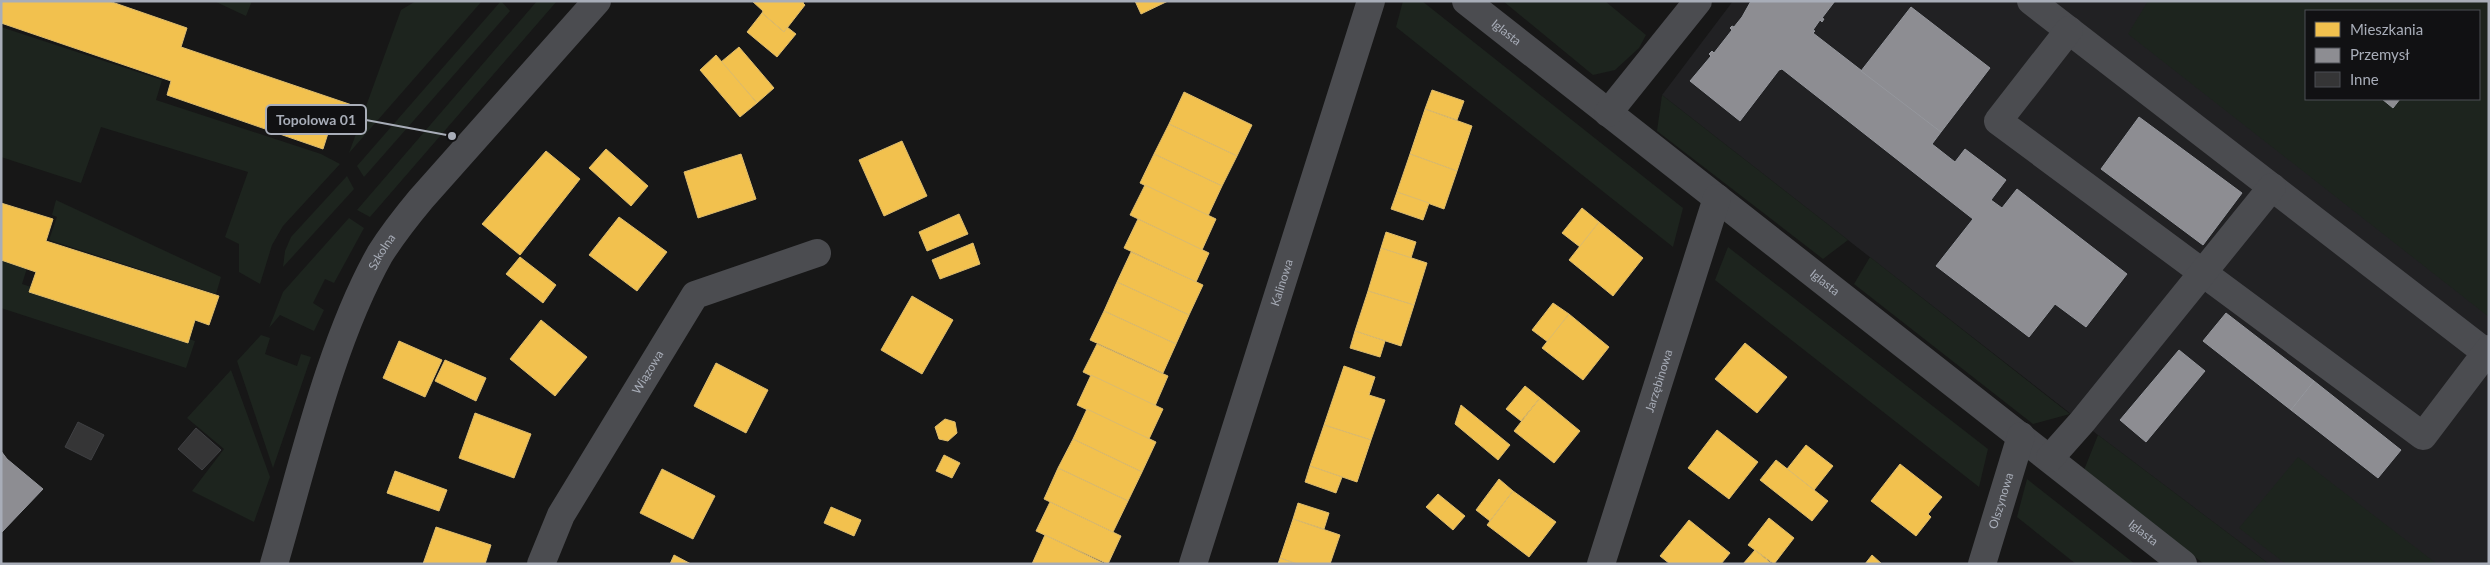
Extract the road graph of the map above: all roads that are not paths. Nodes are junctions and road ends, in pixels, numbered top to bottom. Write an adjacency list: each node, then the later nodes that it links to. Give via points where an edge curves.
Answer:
1 (597, 1): 15 (street, Szkolna, via 421,199 379,256 348,324 327,384)
2 (1371, 1): 17 (street, Kalinowa)
3 (1466, 1): 7 (street, Iglasta)
4 (1698, 1): 7 (street)
5 (2031, 1): 6 (street)
6 (2069, 30): 8 (street); 11 (street, via 1998,122)
7 (1608, 113): 9 (street, Iglasta)
8 (2272, 187): 11 (street); 12 (street)
9 (1717, 198): 13 (street, Iglasta); 18 (street, Jarzębinowa)
10 (817, 253): 16 (street, Wiązowa, via 695,295 561,516)
11 (2203, 272): 12 (street, via 2423,436); 14 (street)
12 (2488, 352)
13 (2021, 436): 14 (street, Iglasta); 19 (street, Olszynowa)
14 (2050, 458): 20 (street, Iglasta)
15 (274, 564)
16 (541, 564)
17 (1193, 564)
18 (1601, 564)
19 (1982, 564)
20 (2183, 564)

